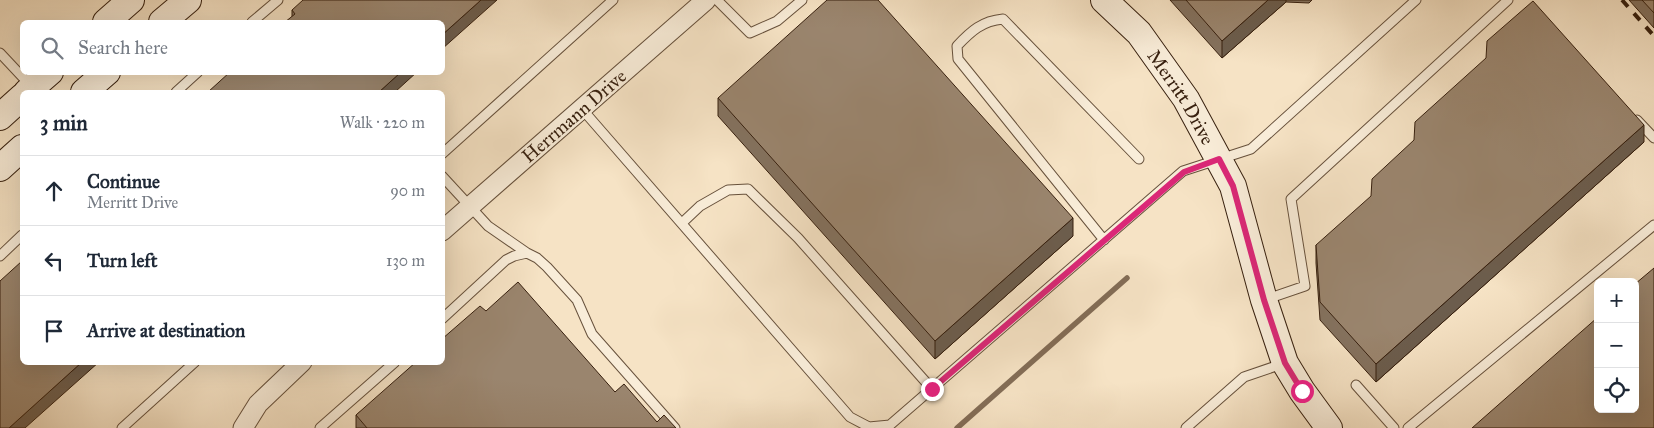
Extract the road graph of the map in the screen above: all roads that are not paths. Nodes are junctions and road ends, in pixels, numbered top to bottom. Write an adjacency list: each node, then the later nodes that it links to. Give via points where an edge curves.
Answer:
1 (131, 0): 11 (street)
2 (188, 0): 12 (street)
3 (278, 0): 13 (lane)
4 (613, 0): 28 (lane)
5 (706, 0): 23 (street, Herrmann Drive)
6 (717, 0): 7 (lane, via 750,33 777,21)
7 (802, 0)
8 (1104, 0): 30 (street, Merritt Drive, via 1139,33 1186,99)
9 (1416, 0): 30 (lane, via 1251,149)
10 (1508, 0): 41 (lane, via 1291,199 1305,286)
11 (108, 20)
12 (164, 20)
13 (254, 20)
14 (0, 53): 15 (lane)
15 (20, 74)
16 (21, 75): 19 (lane)
17 (104, 75): 20 (street)
18 (195, 75): 21 (lane)
19 (34, 88)
20 (86, 90)
21 (178, 90)
22 (20, 100): 25 (street)
23 (582, 109): 33 (street, Herrmann Drive); 34 (lane)
24 (1634, 116): 26 (lane)
25 (0, 117)
26 (1654, 138)
27 (20, 150): 31 (street)
28 (445, 151)
29 (1139, 159): 38 (lane, via 1003,19 989,20 957,46 958,59)
30 (1219, 159): 38 (lane, via 1184,172); 41 (street, Merritt Drive, via 1233,186)
31 (0, 168)
32 (445, 179): 33 (lane)
33 (470, 207): 36 (street, Herrmann Drive); 39 (lane, via 488,226)
34 (682, 223): 48 (lane, via 700,206 728,190 748,189 798,238); 48 (lane, via 850,417 869,427 890,425)
35 (1654, 225): 56 (lane)
36 (445, 228)
37 (20, 237): 40 (lane)
38 (1104, 240): 48 (lane)
39 (527, 253): 42 (lane, via 506,260); 52 (lane, via 537,258 577,300 592,334)
40 (0, 256)
41 (1264, 300): 43 (street, Merritt Drive)
42 (445, 316)
43 (1285, 363): 53 (lane, via 1244,377); 54 (street, Merritt Drive)
44 (192, 365): 49 (lane)
45 (391, 365): 51 (lane)
46 (293, 366): 50 (street, via 258,404)
47 (1356, 384): 55 (lane)
48 (932, 389)
49 (122, 428)
50 (243, 428)
51 (320, 428)
52 (675, 428)
53 (1186, 428)
54 (1329, 428)
55 (1394, 428)
56 (1408, 428)

